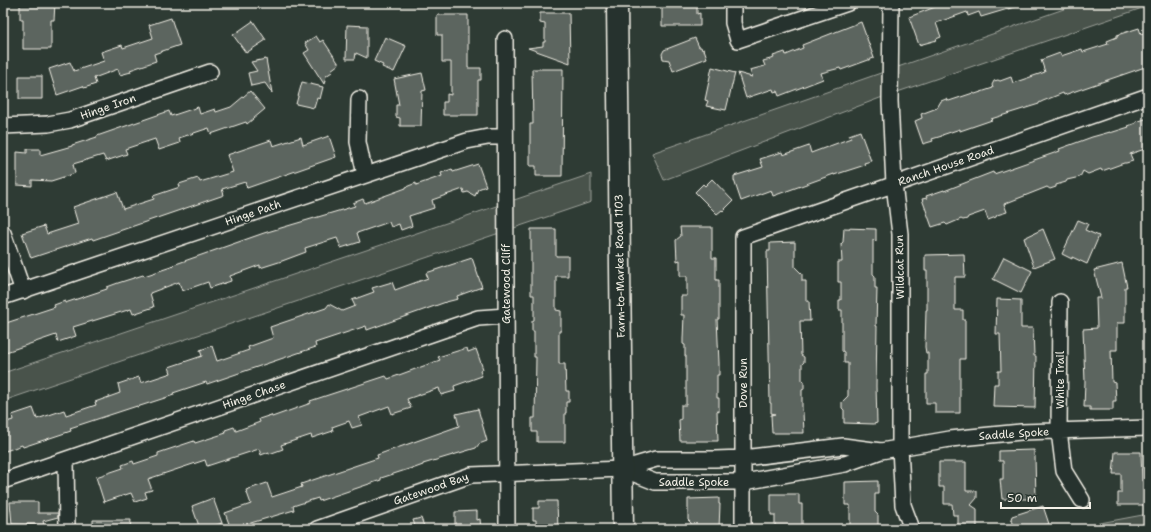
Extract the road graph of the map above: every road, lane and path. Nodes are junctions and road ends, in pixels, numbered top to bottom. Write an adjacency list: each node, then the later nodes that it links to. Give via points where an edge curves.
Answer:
1 (617, 3): 25 (main road, Farm-to-Market Road 1103)
2 (733, 3): 3 (street, via 733,23 738,40)
3 (848, 3)
4 (891, 3): 12 (street, Wildcat Run, via 890,101)
5 (505, 39): 10 (street, Gatewood Cliff)
6 (210, 72): 9 (street, Hinge Iron, via 70,120 48,124)
7 (1148, 96): 12 (street, Ranch House Road)
8 (359, 99): 11 (street, via 358,142)
9 (3, 126)
10 (505, 137): 11 (street, Hinge Path, via 467,140); 18 (street, Gatewood Cliff)
11 (365, 175): 15 (street, Hinge Path)
12 (894, 184): 14 (street, Ranch House Road); 21 (street, Wildcat Run, via 900,234)
13 (3, 233): 15 (street)
14 (743, 237): 23 (street, Dove Run)
15 (23, 291): 16 (street, Hinge Path)
16 (3, 298)
17 (1060, 302): 20 (street, White Trail)
18 (506, 316): 24 (street, Hinge Chase, via 478,318); 26 (street, Gatewood Cliff)
19 (1148, 428): 20 (street, Saddle Spoke)
20 (1059, 431): 21 (street, Saddle Spoke, via 1021,432); 29 (street, White Trail, via 1064,471)
21 (900, 447): 22 (street, Saddle Spoke); 35 (street, Wildcat Run, via 902,505)
22 (881, 451): 23 (street, Saddle Spoke, via 843,446); 28 (street, Saddle Spoke, via 845,464)
23 (743, 458): 25 (street, Saddle Spoke, via 656,459); 28 (street, Dove Run)
24 (66, 460): 27 (street, Hinge Chase); 30 (street)
25 (622, 469): 26 (street, Gatewood Bay); 28 (street, Saddle Spoke, via 655,482); 33 (main road, Farm-to-Market Road 1103)
26 (508, 473): 31 (street, Gatewood Bay, via 471,475); 32 (street, Gatewood Cliff)
27 (3, 481)
28 (744, 482): 34 (street, Dove Run)
29 (1082, 500)
30 (67, 529)
31 (317, 529)
32 (507, 529)
33 (623, 529)
34 (743, 529)
35 (912, 529)

